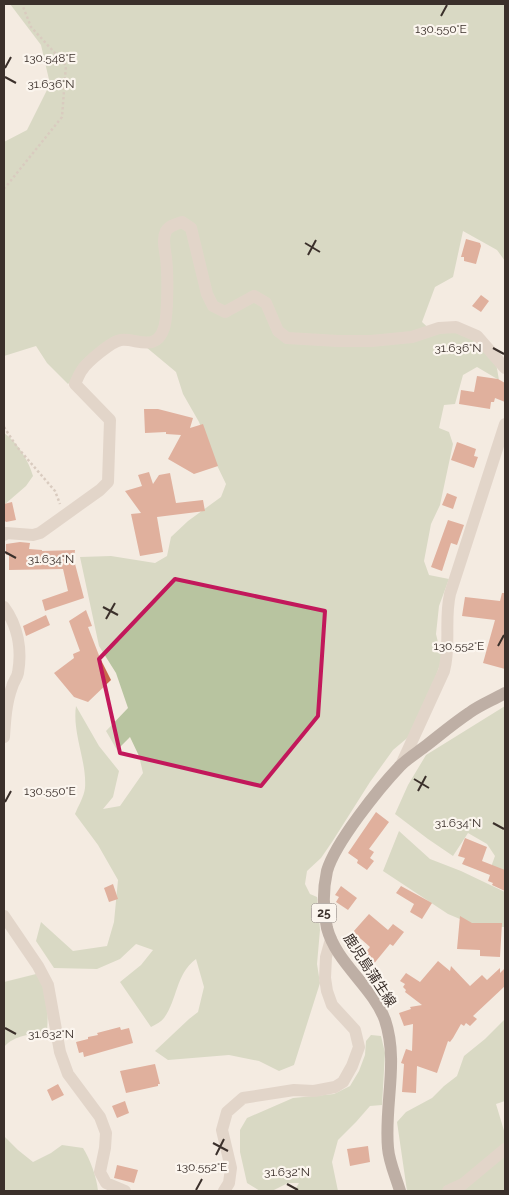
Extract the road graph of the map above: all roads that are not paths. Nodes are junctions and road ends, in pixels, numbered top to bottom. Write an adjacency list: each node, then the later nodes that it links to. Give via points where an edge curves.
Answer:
1 (505, 368): 3 (street, via 477,336 456,327 439,328 412,337 371,341 287,338 278,331 266,303 254,296 225,312 213,306 207,294 191,228 182,222 173,224 166,232 164,244 167,279 162,334 143,344 119,340 93,358 75,384 110,420 108,482 40,533)
2 (505, 424): 7 (street, via 450,594 448,657 444,671)
3 (4, 535)
4 (4, 607): 6 (street, via 19,642 18,675 9,697)
5 (505, 693): 7 (main road, 鹿児島蒲生線 / 25, via 470,712)
6 (4, 737)
7 (401, 765): 9 (main road, 鹿児島蒲生線 / 25, via 354,825 328,871 324,913)
8 (4, 916): 11 (street, via 48,985 60,1052 68,1074 100,1117 106,1133 100,1172 106,1183)
9 (331, 939): 12 (street, via 326,957 327,991 332,1005 355,1030 359,1047 352,1066 344,1082 335,1087 243,1098 227,1112 222,1130 231,1168); 13 (main road, 鹿児島蒲生線 / 25, via 385,1020 392,1063 388,1150)
10 (505, 1149): 14 (street, via 463,1184)
11 (125, 1191)
12 (224, 1191)
13 (400, 1191)
14 (448, 1191)

